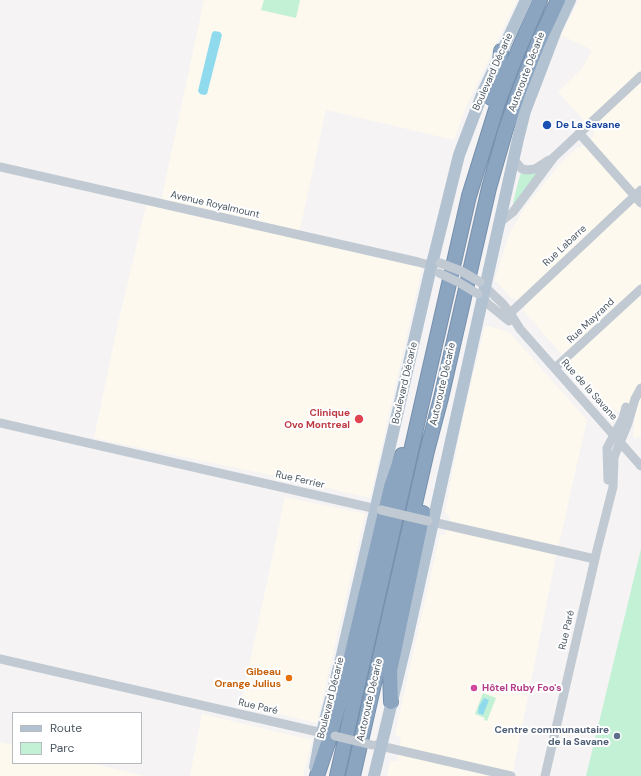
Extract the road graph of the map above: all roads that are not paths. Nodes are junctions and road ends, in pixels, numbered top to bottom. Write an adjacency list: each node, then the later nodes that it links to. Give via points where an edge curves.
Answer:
1 (526, 0): 5 (main road, Boulevard Décarie)
2 (540, 0): 7 (highway, Autoroute Décarie)
3 (558, 0): 20 (highway, Autoroute Décarie, via 523,81 497,157)
4 (570, 0): 10 (main road, via 528,105)
5 (501, 51): 7 (highway, via 488,112); 14 (main road, Boulevard Décarie, via 463,144)
6 (641, 76): 8 (street)
7 (490, 128): 21 (highway, Autoroute Décarie, via 464,214)
8 (580, 133): 9 (street); 12 (street)
9 (554, 157): 10 (street, via 535,169 527,170 522,169); 13 (street, via 513,212)
10 (513, 159): 13 (main road)
11 (0, 166): 14 (street, Avenue Royalmount)
12 (639, 196): 17 (street, Rue Labarre)
13 (499, 223): 16 (main road)
14 (432, 266): 16 (street, Rue de la Savane, bridge, via 446,265 461,271); 27 (main road, Boulevard Décarie)
15 (641, 289): 18 (street, Rue Mayrand)
16 (482, 290): 17 (street, Rue de la Savane); 28 (main road)
17 (507, 315): 18 (street, Rue de la Savane)
18 (555, 368): 23 (street, Rue de la Savane)
19 (641, 388): 23 (street, via 631,396 623,418); 24 (street, via 634,399)
20 (441, 398): 31 (highway, via 436,453 390,671); 37 (highway, Autoroute Décarie)
21 (421, 404): 32 (highway, via 390,487 347,675); 36 (highway, Autoroute Décarie)
22 (0, 423): 27 (street, Rue Ferrier)
23 (613, 434): 24 (street, Rue de la Savane); 26 (street, via 607,451)
24 (620, 442): 25 (street, Rue de la Savane); 26 (street, via 614,457 613,487)
25 (641, 466)
26 (609, 502): 29 (street, Rue Paré)
27 (378, 510): 28 (street, Rue Ferrier, bridge); 32 (main road, Boulevard Décarie, via 342,654)
28 (430, 522): 29 (street, Rue Ferrier); 31 (main road)
29 (595, 559): 40 (street, Rue Paré)
30 (0, 659): 32 (street, Rue Paré)
31 (391, 702): 33 (main road)
32 (329, 735): 33 (street, Rue Paré, bridge); 34 (main road, Boulevard Décarie); 35 (highway)
33 (376, 746): 38 (main road); 39 (street, Rue Paré)
34 (313, 776)
35 (317, 776)
36 (337, 776)
37 (353, 776)
38 (374, 776)
39 (511, 776)
40 (545, 776)

